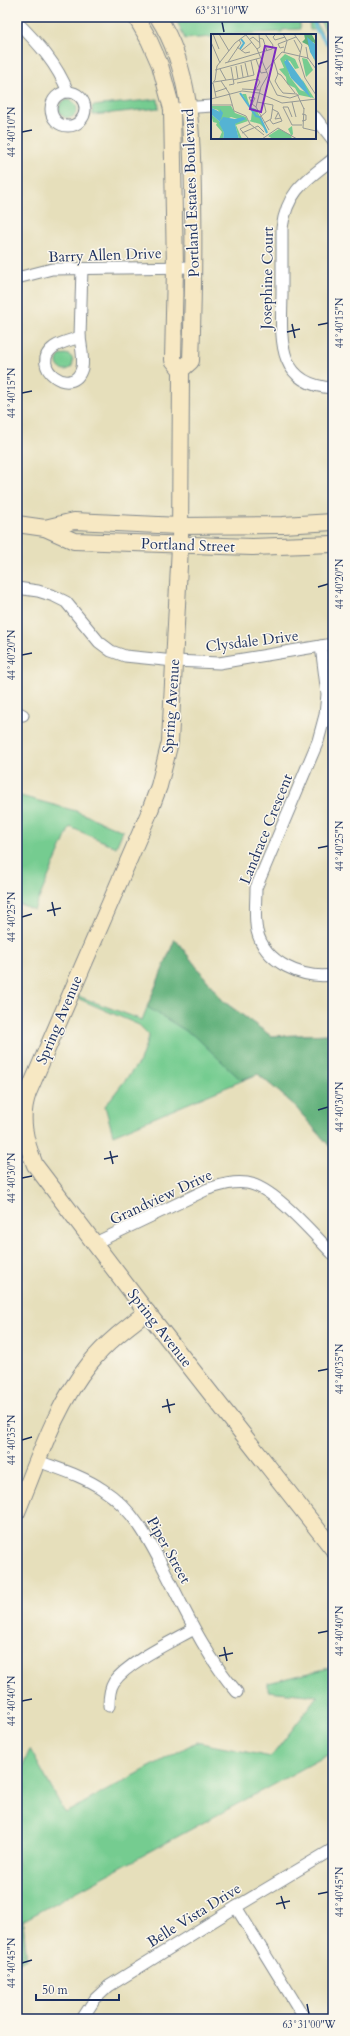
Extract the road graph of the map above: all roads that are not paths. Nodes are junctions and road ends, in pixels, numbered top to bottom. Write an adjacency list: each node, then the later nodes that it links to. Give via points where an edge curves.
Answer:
1 (136, 17): 7 (street, Portland Estates Boulevard, via 150,40 160,64)
2 (158, 17): 6 (street, Portland Estates Boulevard, via 173,47)
3 (17, 22): 4 (street, via 41,47 62,77)
4 (68, 92)
5 (211, 106): 6 (street)
6 (189, 107): 7 (street); 13 (street, Portland Estates Boulevard)
7 (172, 109): 12 (street, Portland Estates Boulevard)
8 (316, 118): 9 (street)
9 (333, 140)
10 (333, 159): 17 (street, Josephine Court, via 302,182 285,212 282,228 281,331 283,353 294,371 311,383)
11 (82, 268): 12 (street, Barry Allen Drive); 14 (street, Barry Allen Drive, via 52,269); 15 (street)
12 (175, 268): 13 (street, Barry Allen Drive); 16 (street, Portland Estates Boulevard, via 173,360)
13 (194, 268): 16 (street, Portland Estates Boulevard, via 190,361)
14 (17, 278)
15 (80, 337)
16 (181, 370): 20 (street, Portland Estates Boulevard)
17 (333, 388)
18 (333, 522): 20 (street, Portland Street)
19 (17, 524): 21 (street, Portland Street)
20 (179, 526): 21 (street, Portland Street, via 74,521); 23 (street, Portland Estates Boulevard)
21 (45, 528): 23 (street, Portland Street, via 74,541)
22 (333, 544): 23 (street, Portland Street)
23 (180, 546): 27 (street, Spring Avenue)
24 (17, 588): 27 (street, Clysdale Drive, via 38,591 66,602 99,642 111,651 125,656)
25 (333, 644): 26 (street, Clysdale Drive)
26 (321, 646): 27 (street, Clysdale Drive, via 219,663); 28 (street, Landrace Crescent, via 327,694 323,722 318,741 256,888 255,912 257,932 275,960 288,968 307,974)
27 (174, 661): 29 (street, Spring Avenue, via 170,742 159,786)
28 (333, 975)
29 (21, 1103): 30 (street, Spring Avenue, via 26,1140 35,1165)
30 (95, 1243): 31 (street, Grandview Drive, via 208,1189 238,1182 248,1183 268,1192); 32 (street, Spring Avenue)
31 (333, 1254)
32 (147, 1312): 33 (street, via 106,1345 76,1381 57,1413); 35 (street, Spring Avenue)
33 (38, 1461): 34 (street); 36 (street, Piper Street, via 103,1489 131,1514 143,1530)
34 (17, 1512)
35 (333, 1549)
36 (194, 1629): 37 (street, Piper Street, via 224,1678); 38 (street, via 132,1665 114,1682)
37 (237, 1692)
38 (109, 1706)
39 (333, 1849): 40 (street, Belle Vista Drive)
40 (236, 1907): 41 (street, Belle Vista Drive, via 109,1986 95,1999); 42 (street)
41 (82, 2019)
42 (305, 2019)

